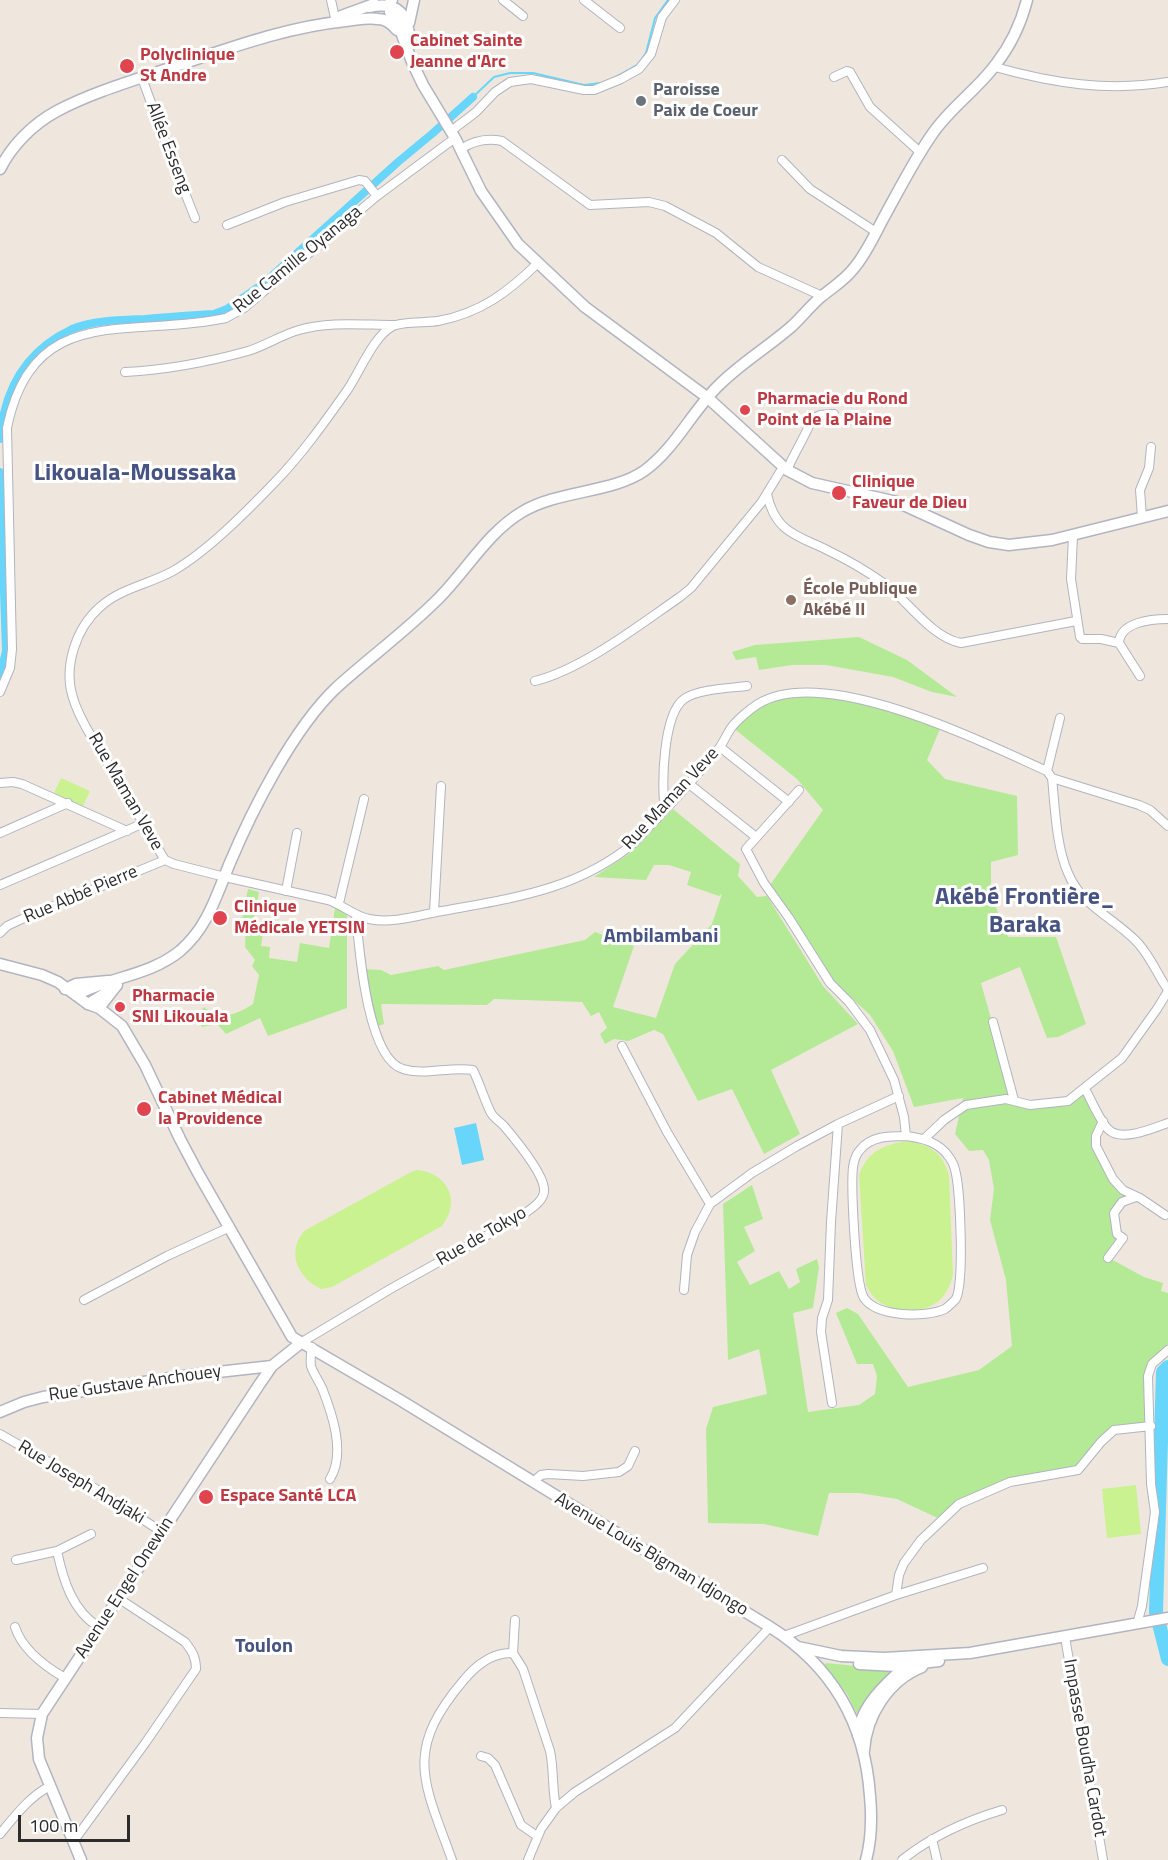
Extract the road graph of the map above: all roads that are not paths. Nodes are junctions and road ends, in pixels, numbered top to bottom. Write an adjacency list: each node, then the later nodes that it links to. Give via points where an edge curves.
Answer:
1 (331, 0): 9 (street)
2 (414, 0): 11 (street)
3 (503, 0): 8 (street)
4 (584, 0): 10 (street)
5 (675, 0): 16 (street, Rue Camille Oyanaga, via 662,17 646,62 621,80 603,88 584,90 544,80 519,79 503,86 476,112)
6 (1027, 0): 12 (street, via 1015,33)
7 (389, 1): 9 (street); 9 (street); 11 (street, via 406,18)
8 (523, 15)
9 (334, 20): 11 (street, via 382,19); 14 (street, via 250,42)
10 (620, 28)
11 (407, 39): 16 (street, via 423,85)
12 (995, 67): 15 (street, via 1033,78 1093,87); 18 (street, via 945,118)
13 (834, 77): 18 (street, via 850,72 870,106)
14 (142, 78): 20 (street, via 44,119 11,151); 22 (street, Allée Esseng)
15 (1168, 82)
16 (449, 128): 17 (street); 21 (street, Rue Camille Oyanaga)
17 (460, 149): 25 (street, via 487,200 518,244); 26 (street, via 474,142 502,141 590,205 649,202 665,206 717,233 758,267)
18 (921, 153): 24 (street)
19 (782, 160): 24 (street, via 810,189)
20 (0, 169)
21 (373, 191): 23 (street, via 359,180 285,202); 43 (street, Rue Camille Oyanaga, via 258,297 226,318 79,335 55,347 27,375 12,405 7,428 12,649 10,668)
22 (195, 218)
23 (227, 225)
24 (876, 232): 26 (street, via 854,268)
25 (538, 263): 27 (street, via 502,295 475,310 440,321); 29 (street, via 585,307)
26 (822, 296): 29 (street)
27 (395, 325): 28 (street, via 342,324 299,330 248,351 165,369); 55 (street, Rue Maman Veve, via 384,333 348,390 274,483 184,564 110,599 85,625 72,656 73,698)
28 (125, 372)
29 (708, 398): 32 (street); 62 (street, via 644,471 616,483 533,506 509,521 434,603 336,688 316,708 283,760)
30 (834, 414): 32 (street, via 812,419)
31 (1151, 447): 35 (street, via 1149,468 1140,486)
32 (785, 469): 33 (street); 36 (street, via 812,483 897,502 989,542 1031,544)
33 (767, 494): 38 (street, via 779,523 787,530 839,555 883,583 916,615 951,640 961,643); 41 (street, via 680,597 598,652)
34 (1168, 511): 35 (street)
35 (1142, 517): 36 (street)
36 (1073, 536): 38 (street, via 1071,579)
37 (1168, 620): 39 (street, via 1125,629)
38 (1076, 621): 39 (street, via 1080,639)
39 (1119, 643): 40 (street)
40 (1140, 676)
41 (535, 681)
42 (747, 686): 54 (street, via 706,692 685,698 680,704 671,725 665,758)
43 (0, 692)
44 (1060, 718): 46 (street)
45 (720, 747): 46 (street, Rue Maman Veve, via 732,727 759,703 790,693 820,692 900,710 986,744); 48 (street, Rue Maman Veve); 52 (street)
46 (1049, 775): 56 (street, Rue Maman Veve, via 1139,805); 72 (street, via 1066,871 1086,902 1136,941)
47 (0, 783): 53 (street, via 22,784)
48 (688, 783): 54 (street, Rue Maman Veve); 60 (street)
49 (441, 786): 66 (street)
50 (799, 790): 52 (street)
51 (364, 799): 65 (street)
52 (789, 801): 60 (street)
53 (68, 803): 57 (street); 59 (street)
54 (665, 810): 66 (street, Rue Maman Veve, via 635,843 580,878 546,890)
55 (144, 823): 57 (street); 61 (street, Rue Maman Veve)
56 (1168, 825)
57 (127, 831): 63 (street)
58 (297, 832): 64 (street)
59 (0, 833)
60 (756, 837): 79 (street, via 746,849 764,883 830,984 870,1030)
61 (165, 860): 62 (street, Rue Maman Veve); 68 (street, Rue Abbé Pierre, via 22,919)
62 (225, 877): 64 (street, Rue Maman Veve); 70 (street, via 207,919 179,952 155,967)
63 (0, 885)
64 (286, 891): 65 (street, Rue Maman Veve)
65 (339, 903): 67 (street, Rue Maman Veve)
66 (434, 912): 67 (street, Rue Maman Veve, via 383,920)
67 (356, 915): 93 (street, Rue de Tokyo, via 374,1030 391,1063 404,1070 472,1070 492,1115 505,1127 544,1189 535,1206 518,1218 393,1288)
68 (0, 933)
69 (0, 964): 71 (street, Avenue Louis Bigman Idjongo, via 42,975)
70 (113, 983): 71 (street, via 76,984); 73 (street); 74 (street); 75 (street)
71 (65, 989): 73 (street, Avenue Louis Bigman Idjongo)
72 (1168, 990): 78 (street, via 1122,1058)
73 (75, 995): 74 (street, Avenue Louis Bigman Idjongo)
74 (88, 1004): 75 (street, Avenue Louis Bigman Idjongo)
75 (99, 1008): 89 (street, Avenue Louis Bigman Idjongo, via 122,1026 132,1040 180,1139)
76 (993, 1022): 80 (street)
77 (622, 1046): 87 (street)
78 (1085, 1089): 80 (street, via 1068,1101 1030,1105); 81 (street)
79 (899, 1096): 83 (street); 84 (street)
80 (1014, 1100): 85 (street, via 966,1105)
81 (1103, 1121): 82 (street, via 1108,1129 1122,1134); 86 (street, via 1096,1136 1101,1160 1123,1190)
82 (1168, 1123)
83 (838, 1124): 87 (street, via 752,1173); 96 (street, via 828,1300 821,1332)
84 (906, 1136): 85 (street); 85 (street, via 884,1136 867,1143 858,1151 854,1164 852,1192 860,1290 868,1303 884,1311 911,1314 942,1310 958,1296 956,1173 948,1154)
85 (924, 1139)
86 (1136, 1197): 88 (street); 90 (street, via 1122,1202 1114,1213 1117,1234 1123,1238)
87 (711, 1204): 91 (street, via 687,1256)
88 (1165, 1215)
89 (230, 1227): 92 (street); 93 (street, Avenue Louis Bigman Idjongo, via 292,1337)
90 (1108, 1258)
91 (684, 1290)
92 (84, 1300)
93 (307, 1345): 95 (street, Avenue Engel Onewin); 101 (street, via 335,1430 337,1463); 102 (street, Avenue Louis Bigman Idjongo)
94 (1168, 1350): 98 (street, via 1152,1364 1148,1376)
95 (272, 1366): 97 (street, Rue Gustave Anchouey, via 43,1397); 103 (street, Avenue Engel Onewin)
96 (832, 1403)
97 (0, 1412)
98 (1151, 1426): 108 (street, via 1114,1430 1078,1470 1010,1482 959,1504 921,1540 904,1563); 112 (street, via 1155,1512)
99 (0, 1434): 103 (street, Rue Joseph Andjaki)
100 (634, 1450): 102 (street, via 628,1466 619,1472 548,1473)
101 (330, 1479)
102 (533, 1482): 115 (street, Avenue Louis Bigman Idjongo)
103 (162, 1532): 109 (street, Avenue Engel Onewin)
104 (91, 1534): 105 (street)
105 (57, 1551): 106 (street); 114 (street, via 65,1585 86,1617)
106 (16, 1560)
107 (983, 1568): 108 (street)
108 (896, 1595): 116 (street)
109 (118, 1598): 114 (street, Avenue Engel Onewin); 137 (street, via 185,1642 196,1659 196,1669)
110 (1168, 1618): 112 (street)
111 (515, 1620): 119 (street)
112 (1142, 1623): 117 (street)
113 (15, 1627): 125 (street, via 27,1648)
114 (99, 1627): 125 (street, Avenue Engel Onewin)
115 (770, 1627): 116 (street, Avenue Louis Bigman Idjongo); 132 (street, via 675,1728)
116 (784, 1636): 118 (street, Avenue Louis Bigman Idjongo)
117 (1065, 1637): 120 (street); 144 (street, Impasse Boudha Cardot)
118 (798, 1647): 121 (street, via 862,1657); 122 (street, Avenue Louis Bigman Idjongo)
119 (513, 1653): 132 (street, via 523,1669 550,1750); 139 (street, via 488,1658 474,1668 448,1698 425,1745 427,1789)
120 (970, 1653): 121 (street); 123 (street)
121 (921, 1656): 124 (street)
122 (808, 1657): 124 (street); 128 (street, Avenue Louis Bigman Idjongo, via 843,1698)
123 (939, 1661): 124 (street); 129 (street, via 905,1676 886,1696 870,1719)
124 (905, 1666): 128 (street, via 872,1702)
125 (65, 1678): 127 (street, Avenue Engel Onewin)
126 (0, 1713): 127 (street)
127 (42, 1714): 131 (street, Avenue Engel Onewin, via 37,1738 39,1759)
128 (858, 1735): 129 (street, Avenue Louis Bigman Idjongo)
129 (864, 1751): 141 (street, Avenue Louis Bigman Idjongo, via 872,1818)
130 (482, 1756): 135 (street, via 495,1765 521,1825)
131 (50, 1786): 134 (street, via 23,1806); 137 (street, Avenue Engel Onewin)
132 (555, 1808): 135 (street)
133 (1002, 1810): 136 (street)
134 (0, 1834)
135 (537, 1836): 140 (street)
136 (932, 1839): 142 (street); 143 (street)
137 (73, 1842): 138 (street, Avenue Engel Onewin)
138 (81, 1860)
139 (452, 1860)
140 (528, 1860)
141 (866, 1860)
142 (902, 1860)
143 (937, 1860)
144 (1103, 1860)

